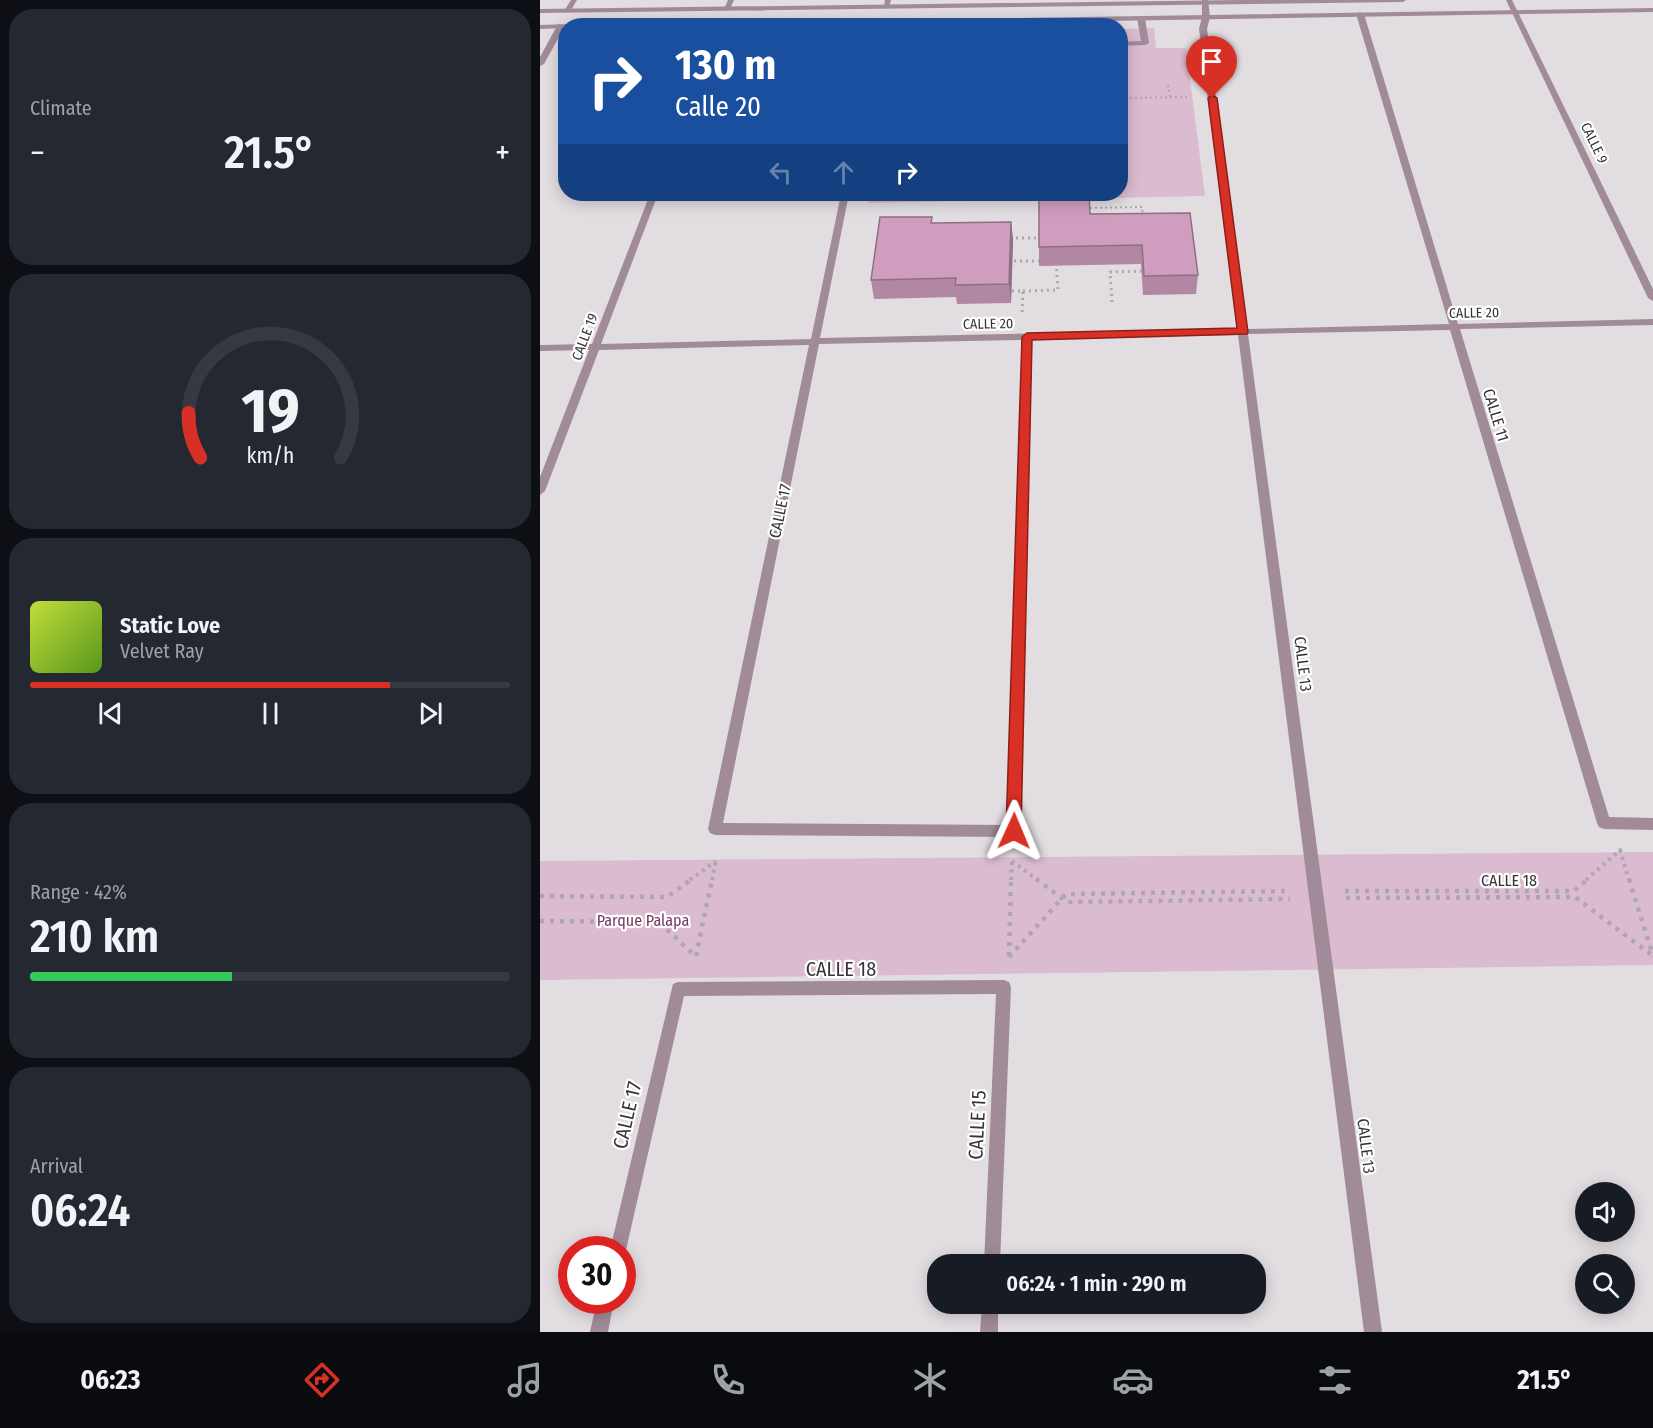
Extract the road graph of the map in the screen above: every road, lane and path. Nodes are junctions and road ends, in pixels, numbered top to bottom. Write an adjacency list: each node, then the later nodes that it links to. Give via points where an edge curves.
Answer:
1 (574, 0): 11 (street)
2 (731, 0): 9 (street)
3 (1356, 0): 4 (street); 6 (street)
4 (1403, 0)
5 (1509, 0): 13 (street, CALLE 9)
6 (1205, 1): 7 (street); 15 (street, CALLE 13)
7 (1033, 2): 8 (street)
8 (887, 3): 9 (street)
9 (727, 9): 11 (street)
10 (1653, 10): 13 (street)
11 (568, 11): 12 (street)
12 (540, 12)
13 (1515, 12): 14 (street); 39 (street, CALLE 9)
14 (1360, 14): 15 (street); 43 (street, CALLE 11)
15 (1206, 17): 16 (street); 44 (street, CALLE 13, via 1203,27)
16 (1142, 18): 17 (street); 21 (street, via 1145,43)
17 (1128, 19)
18 (558, 26): 19 (street)
19 (540, 27)
20 (558, 34): 22 (street)
21 (1128, 44)
22 (540, 64)
23 (1168, 85): 25 (path)
24 (1195, 96): 25 (path)
25 (1170, 97): 26 (path)
26 (1128, 98)
27 (651, 201): 47 (street, CALLE 19)
28 (844, 201): 46 (street, CALLE 17)
29 (1076, 208): 30 (path, via 1142,207)
30 (1144, 228)
31 (1008, 238): 32 (path)
32 (1044, 238)
33 (1008, 261): 34 (path)
34 (1044, 261)
35 (1056, 261): 38 (path, via 1058,290)
36 (1149, 271): 40 (path, via 1110,272)
37 (999, 291): 38 (path)
38 (1023, 291): 42 (path)
39 (1653, 298)
40 (1112, 302)
41 (1653, 322): 43 (street, CALLE 20)
42 (1022, 324)
43 (1454, 327): 44 (street, CALLE 20); 50 (street, CALLE 11, via 1604,824)
44 (1243, 332): 45 (street, CALLE 20); 67 (street, CALLE 13)
45 (1027, 337): 46 (street, CALLE 20); 46 (street, CALLE 17, via 1014,831 715,829)
46 (814, 342): 47 (street, CALLE 20)
47 (596, 347): 48 (street, CALLE 20); 49 (street, CALLE 19)
48 (540, 348)
49 (540, 491)
50 (1653, 824)
51 (1293, 891): 55 (path, via 1066,894)
52 (1345, 891): 58 (path, CALLE 18, via 1574,891 1620,850)
53 (540, 896): 57 (path, via 668,897 716,861 696,957 659,922)
54 (1346, 898): 58 (path, CALLE 18, via 1575,897)
55 (1062, 899): 55 (path, via 1012,861 1009,957); 56 (path)
56 (1294, 899)
57 (540, 921)
58 (1653, 956)
59 (1004, 987): 60 (street, CALLE 18); 62 (street, CALLE 15)
60 (678, 989): 61 (street, CALLE 17)
61 (621, 1236)
62 (992, 1254)
63 (603, 1314): 65 (street)
64 (990, 1314): 66 (street)
65 (599, 1332)
66 (989, 1332)
67 (1373, 1332)

